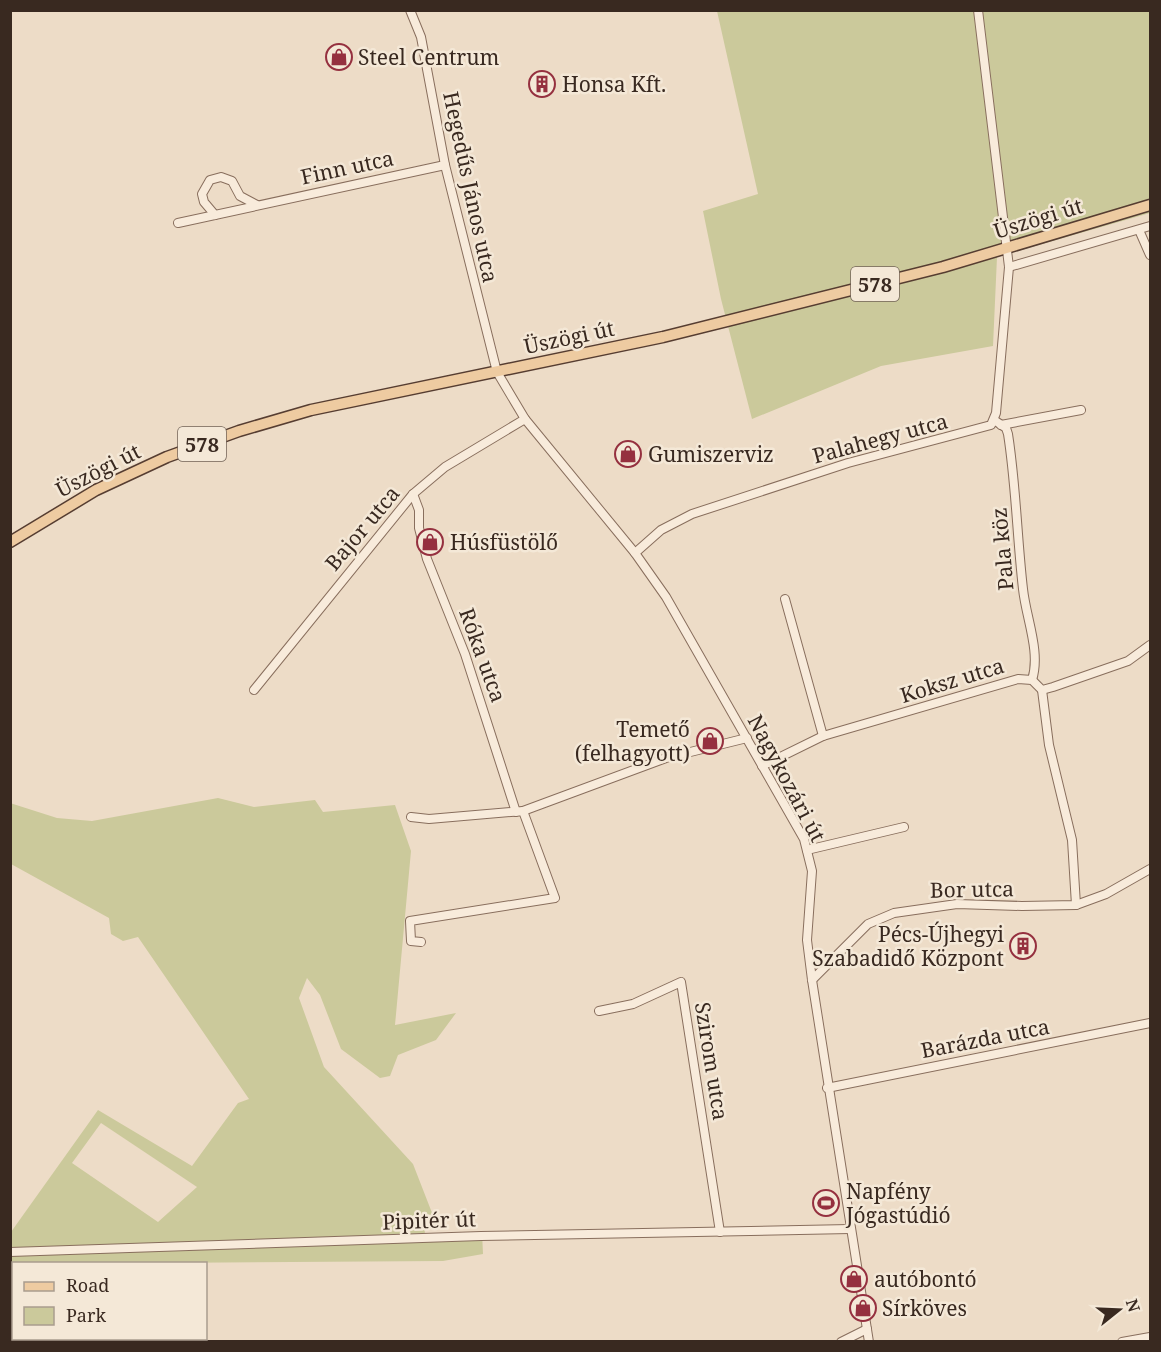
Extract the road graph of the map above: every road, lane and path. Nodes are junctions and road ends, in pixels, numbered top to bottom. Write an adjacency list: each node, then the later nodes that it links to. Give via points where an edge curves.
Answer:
1 (410, 10): 3 (street, Hegedűs János utca, via 421,37)
2 (978, 10): 10 (street)
3 (445, 165): 4 (street, Finn utca); 13 (street, Hegedűs János utca)
4 (256, 205): 6 (street, Finn utca); 6 (street, via 240,196 232,181 221,177 210,180 202,194)
5 (1150, 205): 10 (main road, Üszögi út / 578)
6 (215, 215): 7 (street, Finn utca)
7 (178, 223)
8 (1150, 226): 9 (street)
9 (1139, 230): 11 (street); 12 (street)
10 (1007, 248): 12 (street); 13 (main road, Üszögi út / 578, via 663,337)
11 (1150, 255)
12 (1009, 267): 16 (street)
13 (497, 372): 15 (street, Nagykozári út); 18 (main road, Üszögi út / 578, via 311,410 239,431 96,490)
14 (1081, 410): 16 (street, Palahegy utca)
15 (525, 419): 17 (street, Bajor utca, via 445,467); 19 (street, Nagykozári út)
16 (998, 423): 19 (street, Palahegy utca, via 848,463 692,514 661,530); 22 (street, Pala köz, via 1008,434 1014,472 1023,592 1035,661)
17 (413, 494): 23 (street, Bajor utca); 28 (street, Róka utca, via 427,559)
18 (10, 542)
19 (635, 553): 26 (street, Nagykozári út, via 666,597)
20 (784, 599): 25 (street)
21 (1150, 645): 24 (street, via 1128,661)
22 (1032, 680): 24 (street, Koksz utca); 25 (street, Koksz utca, via 1018,679)
23 (254, 690)
24 (1042, 690): 33 (street, via 1049,746 1072,840)
25 (824, 736): 27 (street, Koksz utca)
26 (747, 738): 27 (street, Nagykozári út); 28 (street, via 666,758)
27 (762, 766): 31 (street, Nagykozári út)
28 (520, 812): 29 (street); 34 (street, Róka utca, via 555,898 410,921 411,941)
29 (411, 817)
30 (904, 827): 31 (street)
31 (807, 850): 35 (street, Nagykozári út, via 812,871 807,940)
32 (1150, 869): 33 (street, Bor utca, via 1106,894)
33 (1076, 905): 35 (street, Bor utca, via 957,904 894,913 868,924)
34 (421, 942)
35 (812, 980): 38 (street, Nagykozári út)
36 (599, 1011): 40 (street, Szirom utca, via 633,1004 681,982)
37 (1150, 1023): 38 (street, Barázda utca)
38 (827, 1088): 39 (street, Nagykozári út)
39 (850, 1229): 40 (street, Pipitér út); 42 (street, Nagykozári út)
40 (720, 1232): 41 (street, Pipitér út)
41 (10, 1252)
42 (867, 1329): 44 (street); 45 (street, Nagykozári út)
43 (1150, 1337): 46 (street)
44 (841, 1341)
45 (869, 1341)
46 (1122, 1341)

